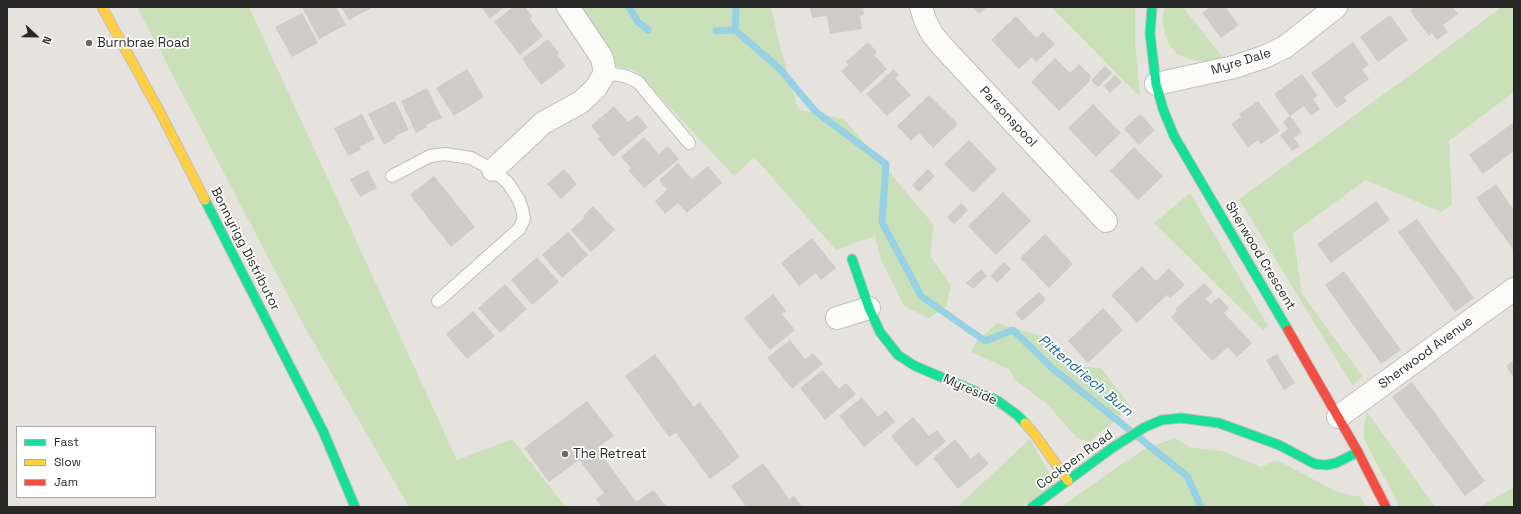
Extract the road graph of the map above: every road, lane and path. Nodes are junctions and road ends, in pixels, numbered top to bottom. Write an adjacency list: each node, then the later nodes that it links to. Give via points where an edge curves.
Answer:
1 (102, 7): 20 (street, Bonnyrigg Distributor, via 161,114 320,424)
2 (568, 7): 6 (street, via 602,58)
3 (921, 7): 11 (street, Parsonspool, via 932,34 942,46)
4 (1152, 7): 7 (street, Sherwood Crescent, via 1150,34)
5 (1336, 7): 7 (street, Myre Dale, via 1285,47 1264,57)
6 (605, 73): 8 (lane, via 625,76 638,82); 9 (street, via 595,89 581,102 543,123)
7 (1156, 84): 17 (street, Sherwood Crescent, via 1174,136)
8 (689, 143)
9 (493, 170): 10 (lane, via 471,158 445,154 430,156); 14 (lane, via 516,194 524,219 519,230)
10 (392, 176)
11 (1106, 221)
12 (852, 259): 15 (street, Myreside)
13 (1514, 289): 17 (street, Sherwood Avenue)
14 (438, 300)
15 (869, 308): 16 (street); 19 (street, Myreside, via 880,332 898,355 915,366 998,400 1017,415 1036,436)
16 (837, 318)
17 (1338, 417): 18 (street, Sherwood Crescent)
18 (1358, 452): 19 (street, Cockpen Road, via 1336,463 1315,464 1279,445 1241,430 1219,423 1181,418 1162,420 1145,427); 22 (street, Sherwood Crescent)
19 (1068, 481): 21 (street, Cockpen Road)
20 (355, 507)
21 (1032, 507)
22 (1386, 507)

